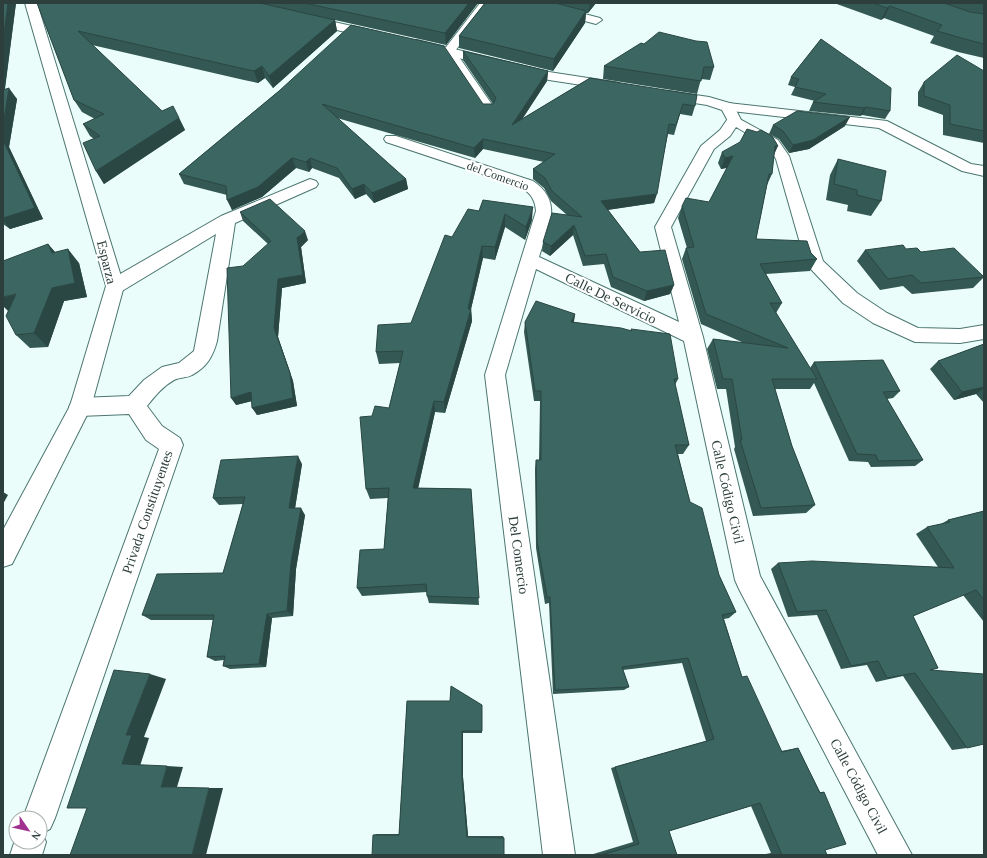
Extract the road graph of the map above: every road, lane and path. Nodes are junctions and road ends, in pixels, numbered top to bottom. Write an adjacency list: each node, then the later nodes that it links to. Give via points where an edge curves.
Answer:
1 (31, 3): 20 (street, Esparza)
2 (486, 3): 10 (street)
3 (528, 3): 5 (street)
4 (295, 17): 6 (street)
5 (596, 20)
6 (349, 29): 7 (street); 8 (street)
7 (388, 37)
8 (338, 40)
9 (403, 41): 10 (street)
10 (449, 50): 11 (street, via 549,76); 13 (street)
11 (625, 88)
12 (655, 93): 14 (street, via 709,101)
13 (488, 109)
14 (731, 113): 16 (street, via 882,124 967,168); 21 (street, via 773,143 784,159 815,264 850,298 880,318 915,335 960,336); 22 (street, Calle Código Civil, via 725,133 708,146 663,227)
15 (391, 139): 19 (street, del Comercio, via 527,184 539,192 544,200 544,211)
16 (984, 171)
17 (310, 184): 18 (street)
18 (227, 220): 20 (street); 23 (street, via 208,341 202,355 185,369 169,373 151,386)
19 (529, 259): 22 (street, Calle De Servicio); 27 (street, Del Comercio, via 495,375)
20 (115, 286): 24 (street, Esparza)
21 (984, 332)
22 (693, 337): 28 (street, Calle Código Civil, via 748,580)
23 (135, 405): 24 (street); 26 (street, Privada Constituyentes, via 154,433 172,445)
24 (80, 407): 25 (street, Esparza)
25 (3, 555)
26 (42, 810)
27 (559, 855)
28 (896, 855)

